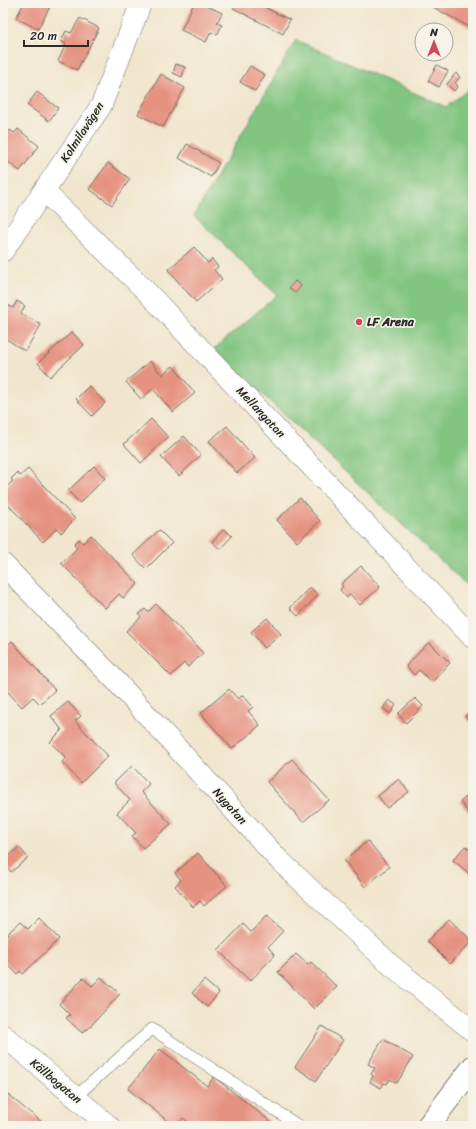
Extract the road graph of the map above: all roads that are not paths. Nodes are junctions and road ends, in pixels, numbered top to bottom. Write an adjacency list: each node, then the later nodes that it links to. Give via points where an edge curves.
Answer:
1 (135, 5): 2 (street, Kolmilavägen, via 101,106)
2 (44, 192): 3 (street, Kolmilavägen); 5 (street, Mellangatan, via 147,292)
3 (3, 251)
4 (3, 564): 6 (street, Nygatan, via 116,681 279,860 392,966)
5 (473, 638)
6 (466, 1026)
7 (3, 1035): 9 (street, Källbogatan)
8 (473, 1067): 12 (main road)
9 (75, 1097): 10 (street, Källbogatan); 11 (lane, via 152,1029)
10 (109, 1126)
11 (299, 1126)
12 (428, 1126)

